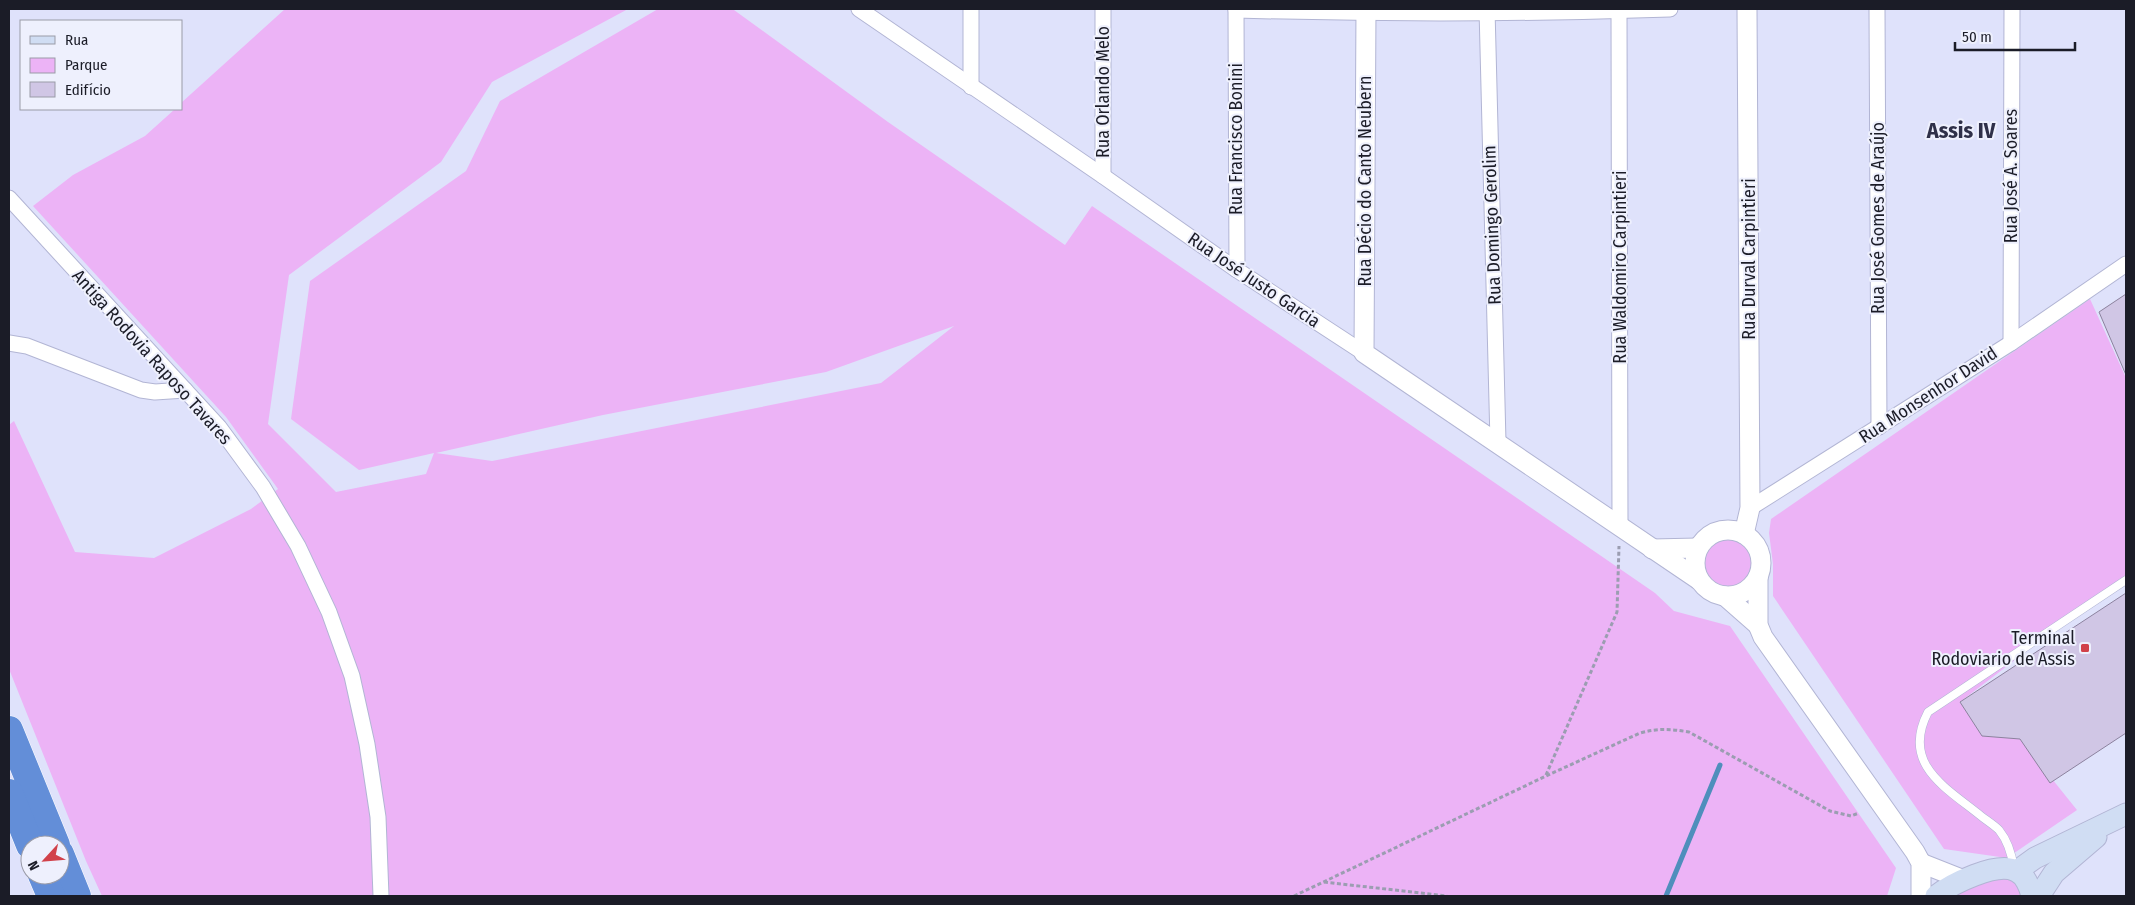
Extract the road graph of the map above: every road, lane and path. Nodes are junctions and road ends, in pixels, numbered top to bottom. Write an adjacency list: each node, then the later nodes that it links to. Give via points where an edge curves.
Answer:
1 (859, 9): 12 (street, Rua José Justo Garcia)
2 (971, 9): 12 (street)
3 (1103, 9): 13 (street, Rua Orlando Melo)
4 (1236, 9): 10 (street); 16 (street, Rua Francisco Bonini)
5 (1670, 9): 9 (street)
6 (1747, 9): 23 (street, Rua Durval Carpintieri)
7 (1877, 9): 21 (street, Rua José Gomes de Araújo)
8 (2012, 9): 18 (street, Rua José A. Soares)
9 (1619, 10): 11 (street); 24 (street, Rua Waldomiro Carpintieri)
10 (1366, 11): 11 (street); 19 (street, Rua Décio do Canto Neubern)
11 (1487, 11): 22 (street, Rua Domingo Gerolim)
12 (972, 87): 13 (street, Rua José Justo Garcia)
13 (1103, 176): 16 (street, Rua José Justo Garcia)
14 (9, 198): 20 (street, Antiga Rodovia Raposo Tavares)
15 (2126, 264): 18 (street, Rua Monsenhor David)
16 (1237, 270): 19 (street, Rua José Justo Garcia)
17 (9, 343): 20 (street, via 27,346 141,390)
18 (2011, 343): 21 (street, Rua Monsenhor David)
19 (1364, 353): 22 (street, Rua José Justo Garcia)
20 (185, 390): 46 (street, Antiga Rodovia Raposo Tavares, via 219,427 263,488 298,546 329,612 352,676 367,744 378,817)
21 (1879, 427): 23 (street, Rua Monsenhor David)
22 (1498, 442): 24 (street, Rua José Justo Garcia)
23 (1750, 508): 25 (street)
24 (1620, 526): 27 (street, Rua José Justo Garcia); 34 (path, via 1617,612)
25 (1744, 534): 26 (street, via 1734,530 1713,533); 28 (street, via 1753,541 1761,558)
26 (1698, 548): 27 (street); 29 (street, via 1695,559)
27 (1652, 549): 29 (street, Rua José Justo Garcia)
28 (1758, 577): 31 (street, via 1746,591); 32 (street)
29 (1699, 580): 31 (street, via 1715,594)
30 (2126, 580): 41 (lane, via 1928,712 1922,724 1919,739 1923,761 1933,777 1998,830 2011,852)
31 (1725, 596): 32 (street)
32 (1758, 625): 40 (street)
33 (9, 730): 39 (highway)
34 (1546, 776): 36 (path, via 1640,733 1667,728 1689,732 1830,811 1851,816); 44 (path)
35 (9, 793): 38 (highway)
36 (1858, 814)
37 (2119, 819): 41 (main road); 52 (main road, via 2054,873)
38 (26, 835)
39 (52, 835)
40 (1921, 863): 43 (street); 49 (street)
41 (2015, 870): 43 (main road, via 2002,868); 51 (main road, via 2030,885)
42 (70, 877): 45 (highway)
43 (1964, 880): 50 (main road)
44 (1323, 882): 47 (path); 48 (path)
45 (78, 896)
46 (380, 896)
47 (1294, 896)
48 (1447, 896)
49 (1921, 896)
50 (1936, 896)
51 (2032, 896)
52 (2039, 896)

